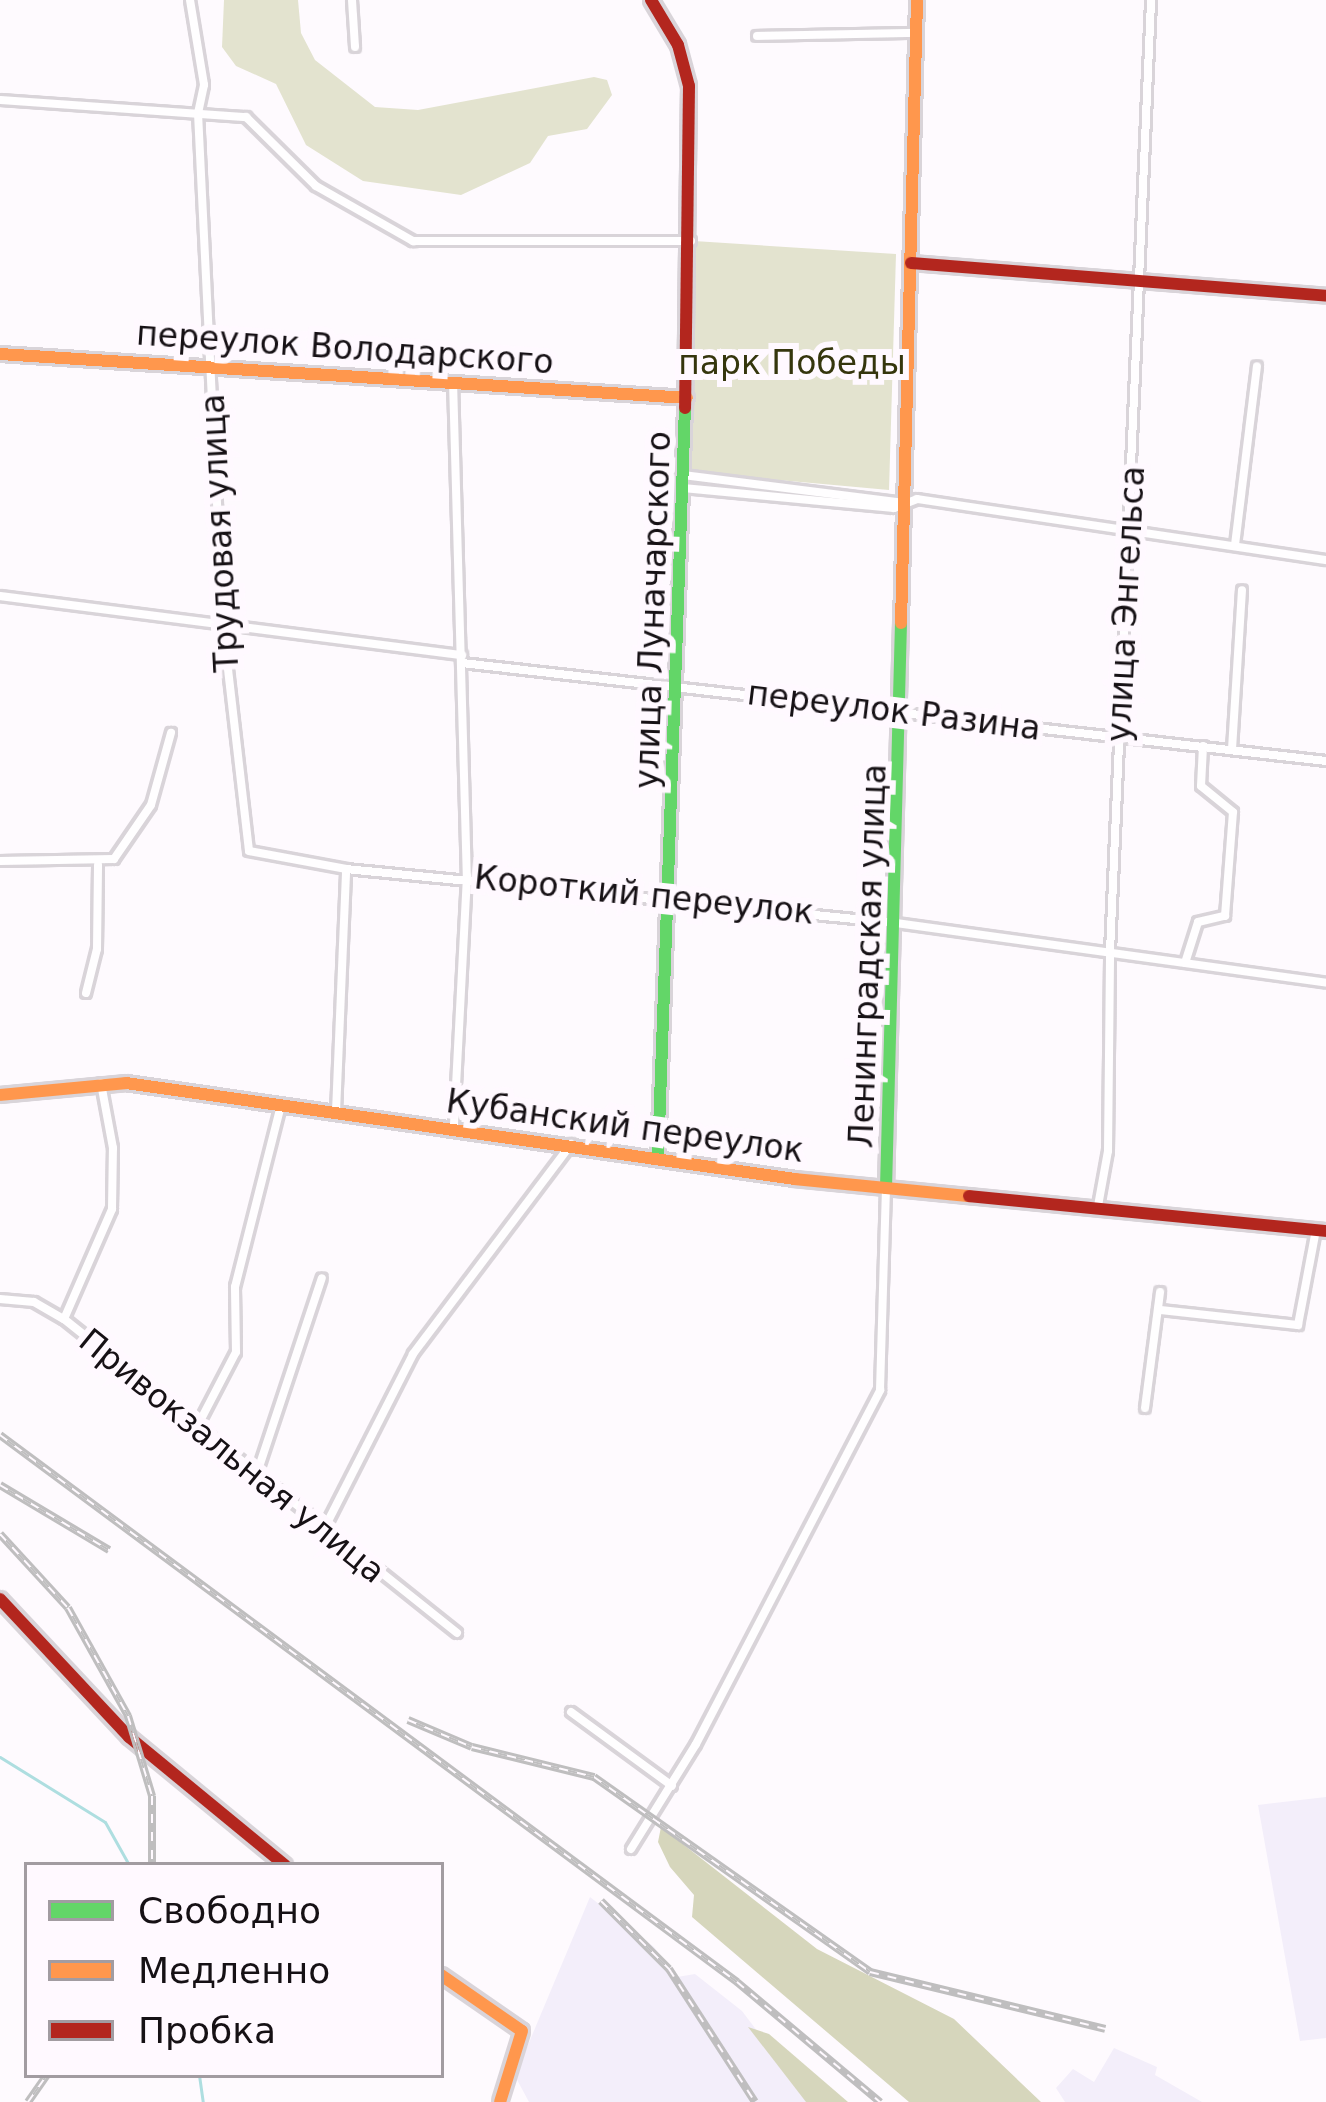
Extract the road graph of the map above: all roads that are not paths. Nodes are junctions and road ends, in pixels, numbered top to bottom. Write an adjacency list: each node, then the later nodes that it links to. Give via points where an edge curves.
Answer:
1 (190, 0): 10 (street, Трудовая улица, via 204,86)
2 (352, 0): 8 (street)
3 (651, 0): 11 (street, улица Луначарского, via 678,45 689,86)
4 (917, 0): 6 (street, Ленинградская улица)
5 (1151, 0): 13 (street, улица Энгельса)
6 (916, 33): 7 (street); 12 (street, Ленинградская улица)
7 (758, 36)
8 (355, 47)
9 (0, 100): 10 (street)
10 (198, 113): 11 (street, via 246,117 316,185 413,241); 17 (street, Трудовая улица)
11 (691, 241): 19 (street, улица Луначарского)
12 (911, 263): 13 (street); 21 (street, Ленинградская улица)
13 (1139, 279): 14 (street); 22 (street, улица Энгельса)
14 (1326, 296)
15 (0, 354): 17 (street, переулок Володарского)
16 (1257, 366): 23 (street)
17 (210, 367): 18 (street, переулок Володарского); 27 (street, Трудовая улица)
18 (453, 381): 19 (street, переулок Володарского); 28 (street)
19 (687, 398): 20 (street, улица Луначарского)
20 (683, 482): 21 (street); 29 (street, улица Луначарского)
21 (907, 504): 22 (street); 30 (street, Ленинградская улица)
22 (1131, 531): 23 (street); 32 (street, улица Энгельса)
23 (1235, 545): 24 (street)
24 (1326, 560)
25 (1242, 590): 34 (street)
26 (0, 596): 27 (street, переулок Разина)
27 (224, 626): 28 (street, переулок Разина); 36 (street, Трудовая улица)
28 (462, 659): 29 (street, переулок Разина); 40 (street)
29 (678, 684): 30 (street, переулок Разина); 41 (street, улица Луначарского)
30 (904, 709): 32 (street, переулок Разина); 42 (street, Ленинградская улица)
31 (171, 733): 38 (street, via 151,805 121,851)
32 (1118, 742): 33 (street, переулок Разина); 43 (street, улица Энгельса)
33 (1203, 746): 34 (street, переулок Разина); 44 (street, via 1201,785 1233,812 1225,916 1198,922)
34 (1232, 749): 35 (street, переулок Разина)
35 (1326, 761)
36 (249, 850): 39 (street, Короткий переулок)
37 (0, 861): 38 (street)
38 (98, 865): 46 (street, via 97,950)
39 (346, 869): 40 (street, Короткий переулок); 50 (street)
40 (467, 876): 41 (street, Короткий переулок); 51 (street)
41 (671, 896): 42 (street, Короткий переулок); 53 (street, улица Луначарского)
42 (896, 923): 43 (street, Короткий переулок); 54 (street, Ленинградская улица)
43 (1109, 952): 44 (street, Короткий переулок); 55 (street, улица Энгельса, via 1108,1151)
44 (1185, 962): 45 (street, Короткий переулок)
45 (1326, 982)
46 (86, 993)
47 (101, 1083): 48 (street, Кубанский переулок); 49 (street, Кубанский переулок); 61 (street, via 113,1148 112,1209)
48 (0, 1095)
49 (281, 1105): 50 (street, Кубанский переулок); 63 (street, via 235,1286 236,1352)
50 (336, 1112): 51 (street, Кубанский переулок)
51 (454, 1128): 52 (street, Кубанский переулок)
52 (572, 1144): 53 (street, Кубанский переулок); 65 (street, via 413,1354)
53 (658, 1157): 54 (street, Кубанский переулок)
54 (886, 1188): 55 (street, Кубанский переулок); 69 (street, Ленинградская улица, via 880,1390)
55 (1098, 1206): 56 (street, Кубанский переулок)
56 (1321, 1231): 60 (street, Кубанский переулок, via 1298,1325)
57 (322, 1278): 64 (street)
58 (1160, 1292): 60 (street)
59 (0, 1299): 61 (street, Привокзальная улица, via 34,1302)
60 (1160, 1310): 62 (street)
61 (64, 1319): 63 (street, Привокзальная улица)
62 (1144, 1408)
63 (198, 1425): 64 (street, Привокзальная улица)
64 (258, 1469): 65 (street, Привокзальная улица)
65 (324, 1529): 67 (street, Привокзальная улица)
66 (0, 1599): 71 (street, via 129,1737)
67 (457, 1633)
68 (571, 1712): 69 (street)
69 (672, 1786): 70 (street, Ленинградская улица)
70 (631, 1849)
71 (281, 1862)
72 (444, 1978): 73 (street, via 522,2031)
73 (503, 2098)

